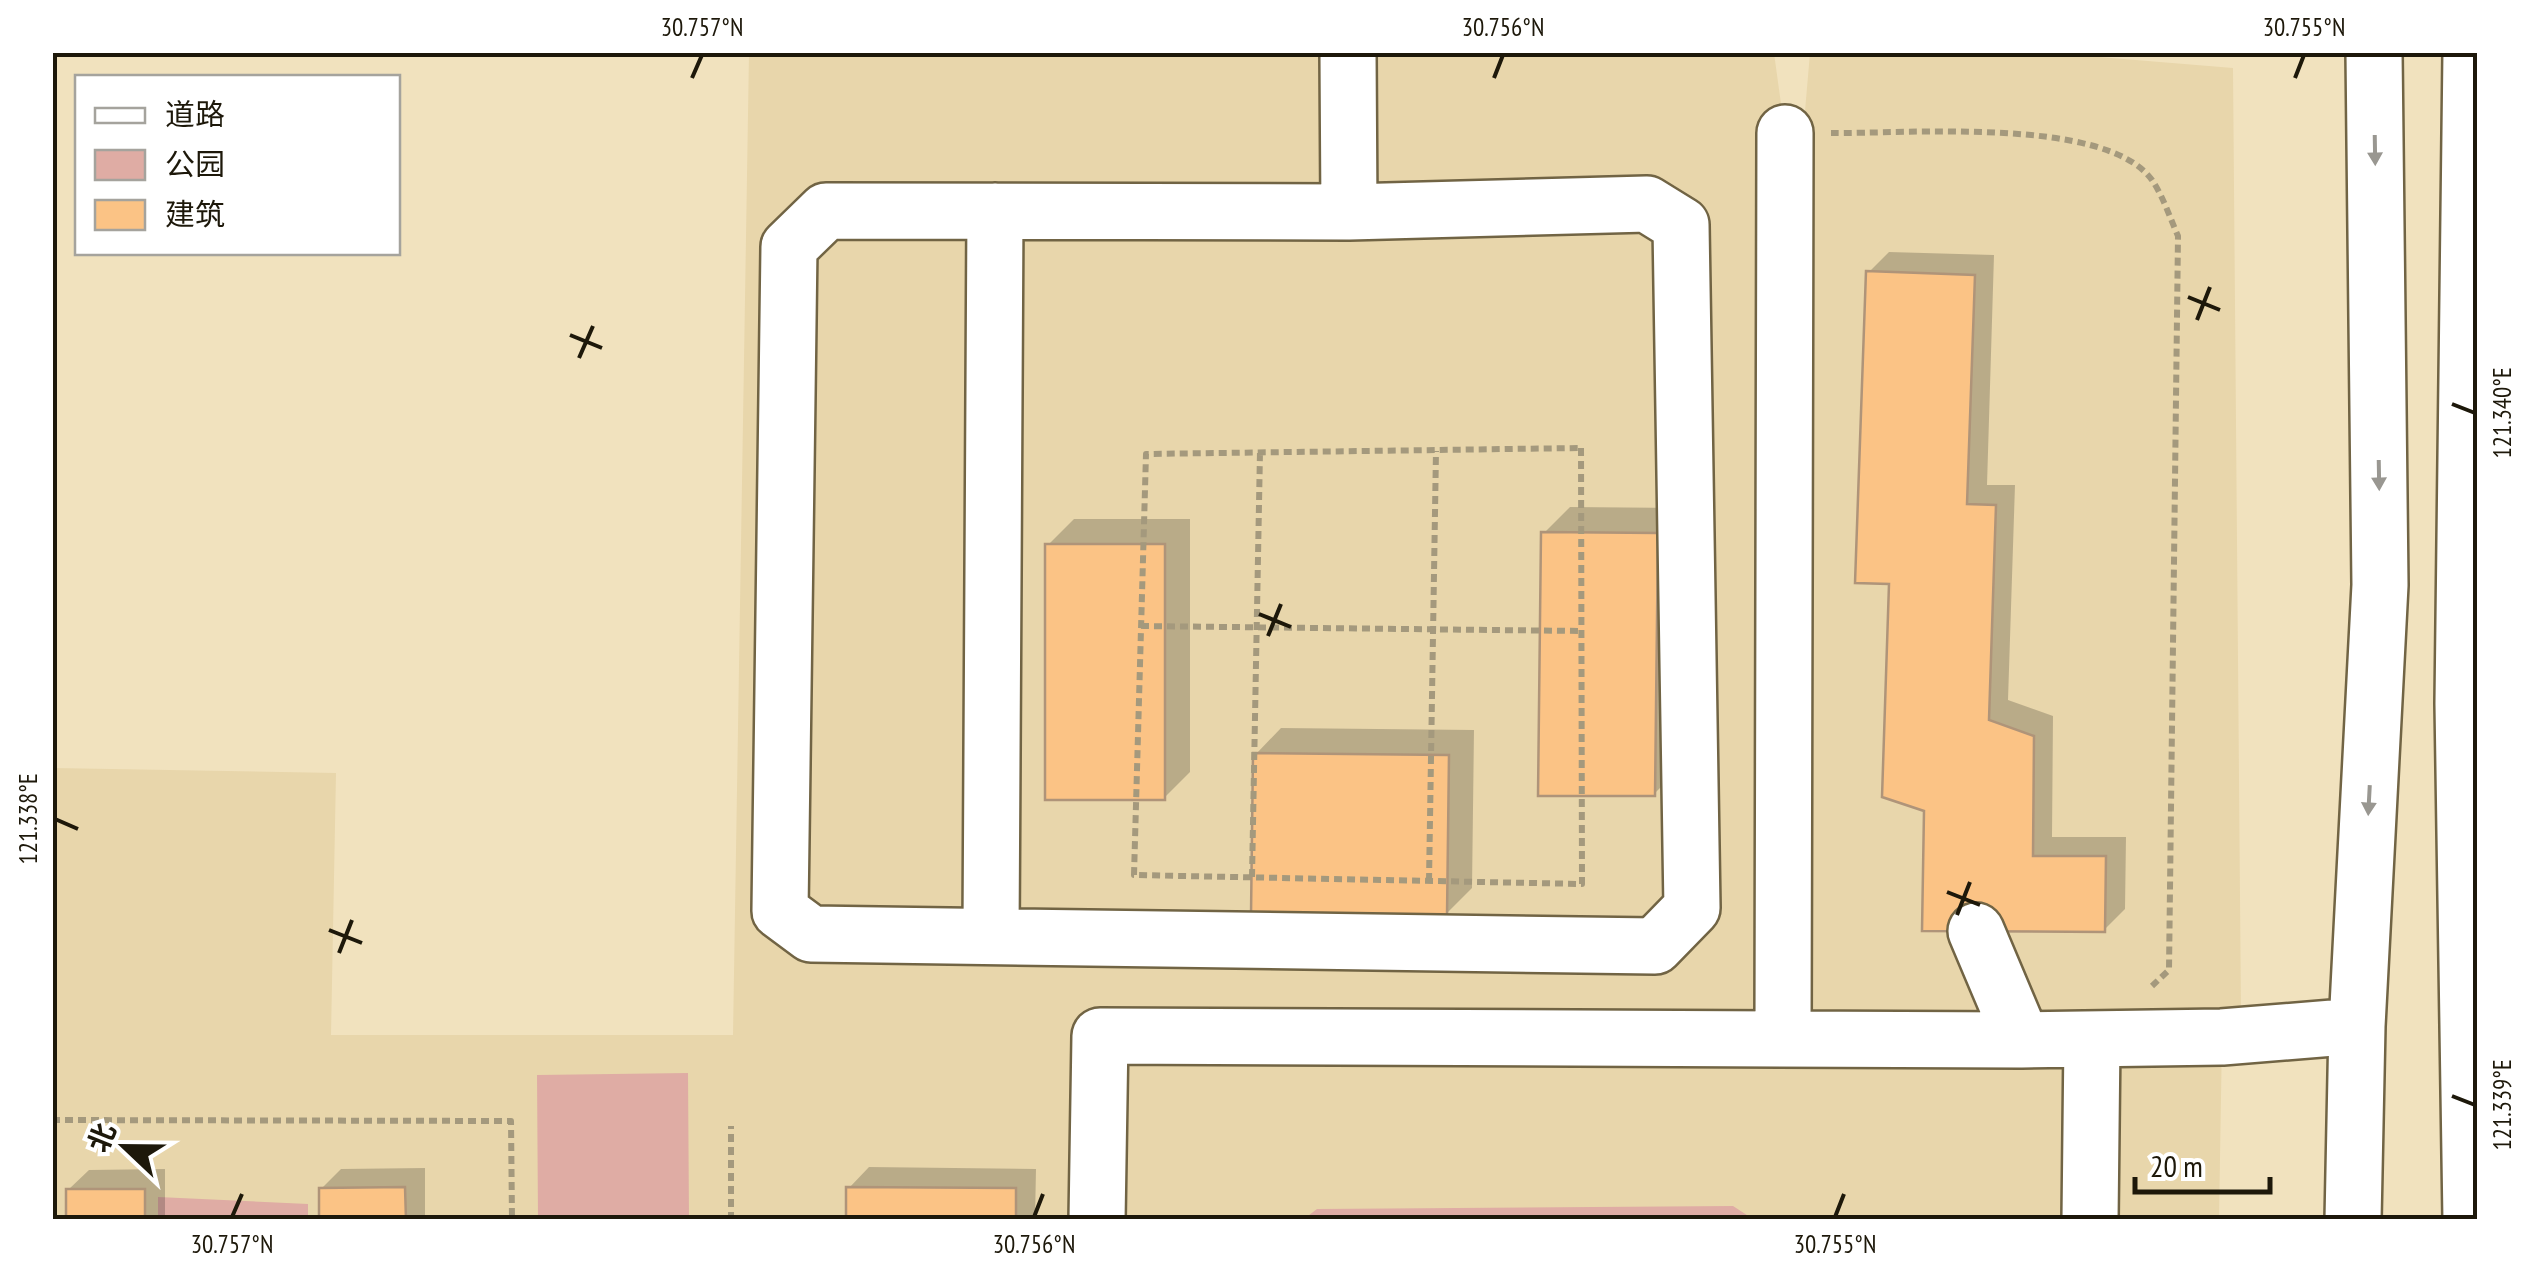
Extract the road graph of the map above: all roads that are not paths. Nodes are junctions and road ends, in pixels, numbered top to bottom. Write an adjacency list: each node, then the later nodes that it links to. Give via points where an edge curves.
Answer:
1 (1348, 52): 6 (street)
2 (2374, 52): 9 (street, one-way to 9, via 2380,584)
3 (2471, 52): 16 (street, via 2463,703)
4 (1785, 133): 10 (street)
5 (995, 211): 6 (street); 8 (street); 8 (street, via 826,210 789,246 780,911 811,934)
6 (1349, 212): 8 (street, via 1647,204 1681,224 1692,908 1655,946)
7 (1976, 931): 12 (street)
8 (991, 936)
9 (2357, 1026): 11 (street); 15 (street)
10 (1784, 1039): 12 (street); 13 (street, via 1100,1036)
11 (2092, 1039): 12 (street); 14 (street)
12 (2022, 1040)
13 (1097, 1220)
14 (2090, 1220)
15 (2352, 1220)
16 (2471, 1220)

